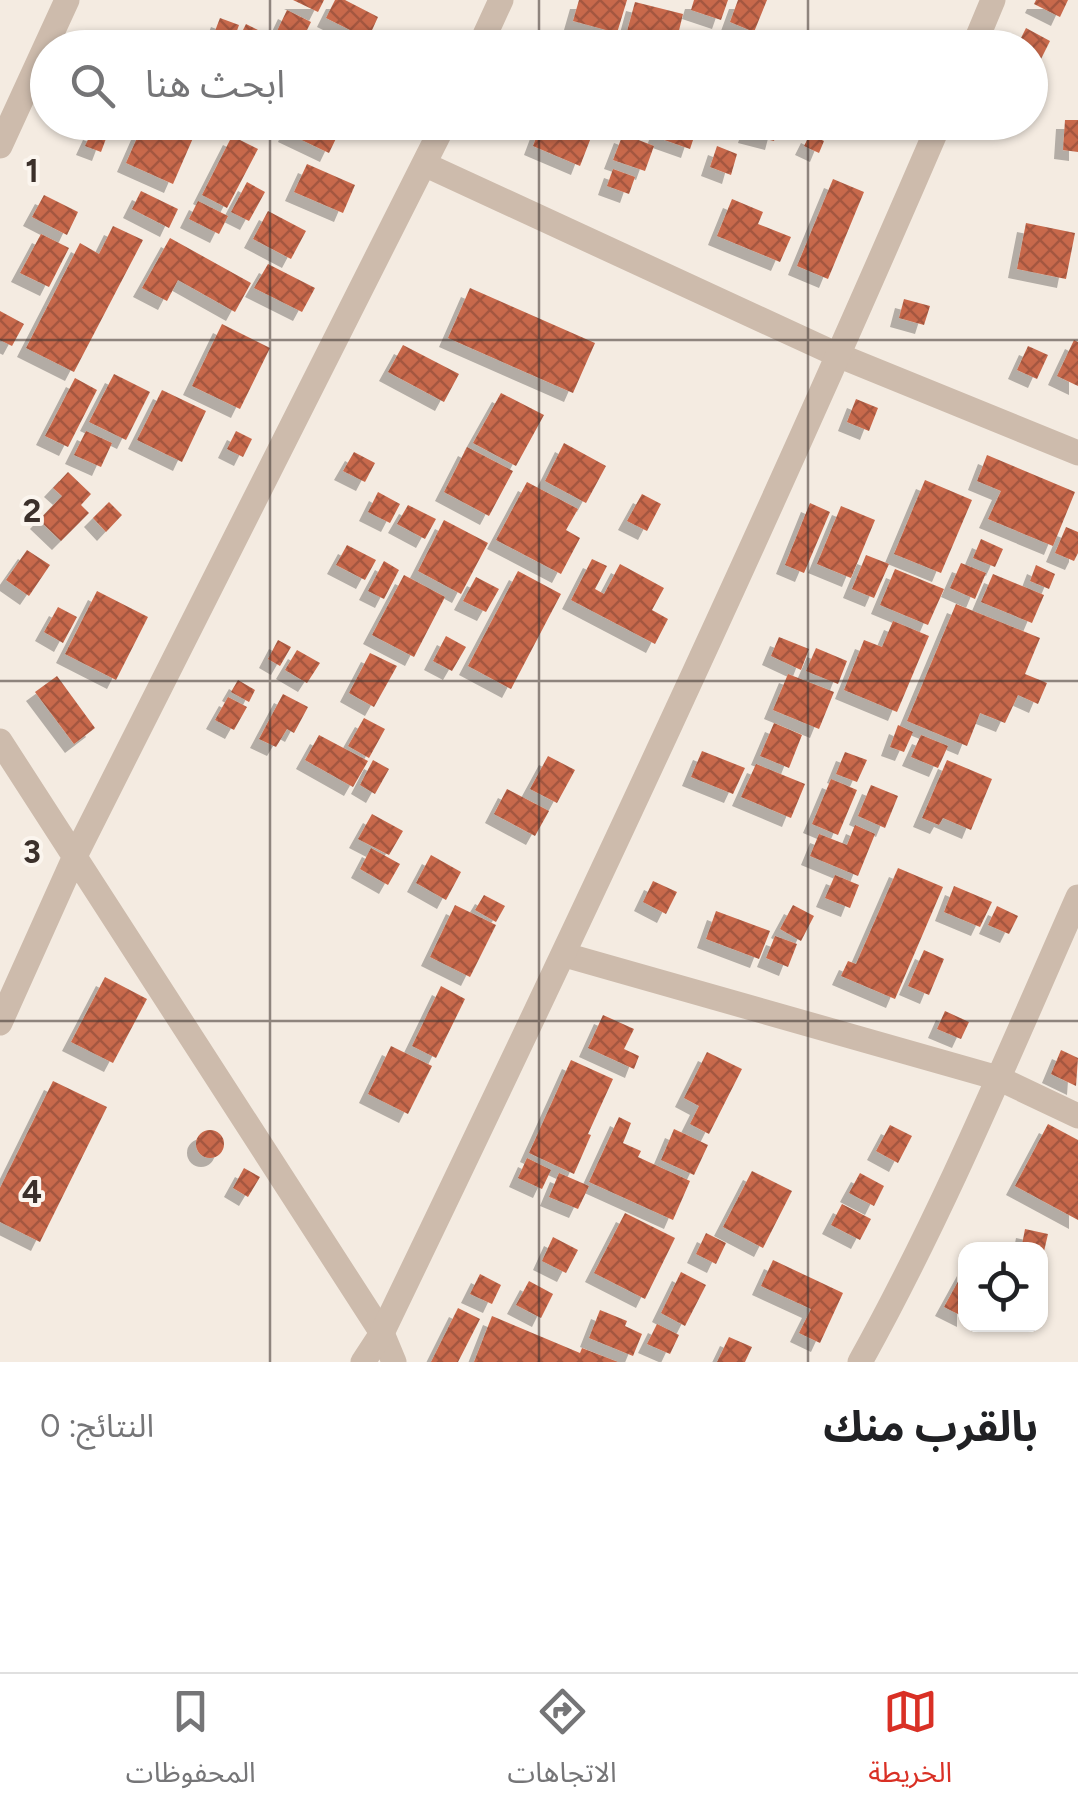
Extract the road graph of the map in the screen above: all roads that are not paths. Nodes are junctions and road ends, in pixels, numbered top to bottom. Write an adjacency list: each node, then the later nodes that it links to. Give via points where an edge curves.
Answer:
1 (67, 0): 4 (street)
2 (500, 0): 5 (street)
3 (993, 0): 6 (street)
4 (53, 30)
5 (487, 30)
6 (980, 30)
7 (30, 81): 10 (street)
8 (438, 140): 11 (street)
9 (932, 140): 12 (street)
10 (0, 146)
11 (426, 165): 12 (street); 15 (street)
12 (840, 356): 13 (street); 17 (street)
13 (1078, 453)
14 (0, 742): 15 (street)
15 (75, 856): 18 (street); 21 (street)
16 (1078, 897): 19 (street)
17 (565, 955): 19 (street); 21 (street)
18 (0, 1022)
19 (998, 1078): 20 (street); 24 (street)
20 (1078, 1116)
21 (382, 1333): 22 (street); 23 (street)
22 (363, 1362)
23 (394, 1362)
24 (860, 1362)

